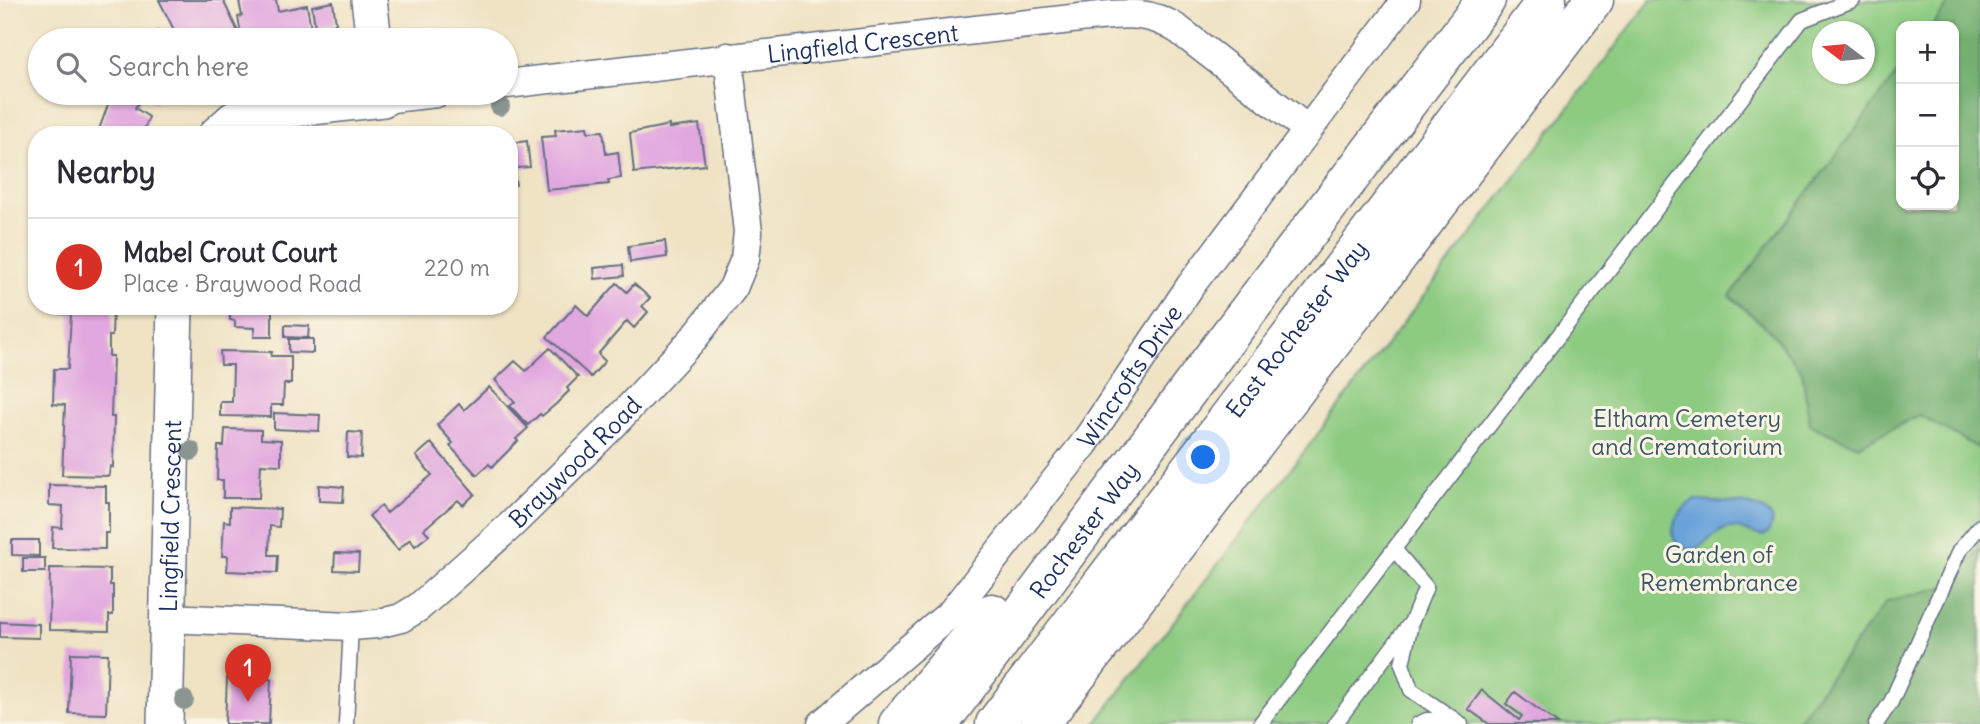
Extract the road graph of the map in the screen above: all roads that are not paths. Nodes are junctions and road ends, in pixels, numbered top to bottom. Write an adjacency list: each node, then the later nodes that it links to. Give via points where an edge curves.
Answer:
1 (369, 0): 7 (street)
2 (1406, 0): 12 (street, Wincrofts Drive)
3 (1486, 0): 14 (highway, East Rochester Way)
4 (1547, 0): 26 (highway, East Rochester Way)
5 (1594, 0): 27 (highway)
6 (1853, 0): 16 (lane, via 1802,20)
7 (372, 28)
8 (728, 57): 9 (street, Lingfield Crescent); 12 (street, Lingfield Crescent, via 1146,14 1179,30); 19 (street, Braywood Road, via 748,232 746,259 733,288 694,338 613,425 440,590 401,618)
9 (518, 83)
10 (317, 105): 11 (street, via 234,119)
11 (226, 126)
12 (1307, 129): 23 (street, Wincrofts Drive, via 1191,285 1084,444 952,612)
13 (175, 315): 17 (street, Lingfield Crescent)
14 (1228, 337): 24 (highway); 25 (highway, Rochester Way)
15 (1980, 526): 31 (lane, via 1959,551 1891,702)
16 (1394, 549): 18 (lane, via 1426,587); 28 (lane)
17 (167, 618): 19 (street, Braywood Road); 21 (street, Lingfield Crescent)
18 (1412, 621): 20 (lane, via 1402,664 1411,690); 29 (lane)
19 (351, 626): 22 (lane)
20 (1457, 721): 30 (lane)
21 (164, 724)
22 (346, 724)
23 (822, 724)
24 (898, 724)
25 (939, 724)
26 (995, 724)
27 (1040, 724)
28 (1260, 724)
29 (1335, 724)
30 (1418, 724)
31 (1876, 724)

